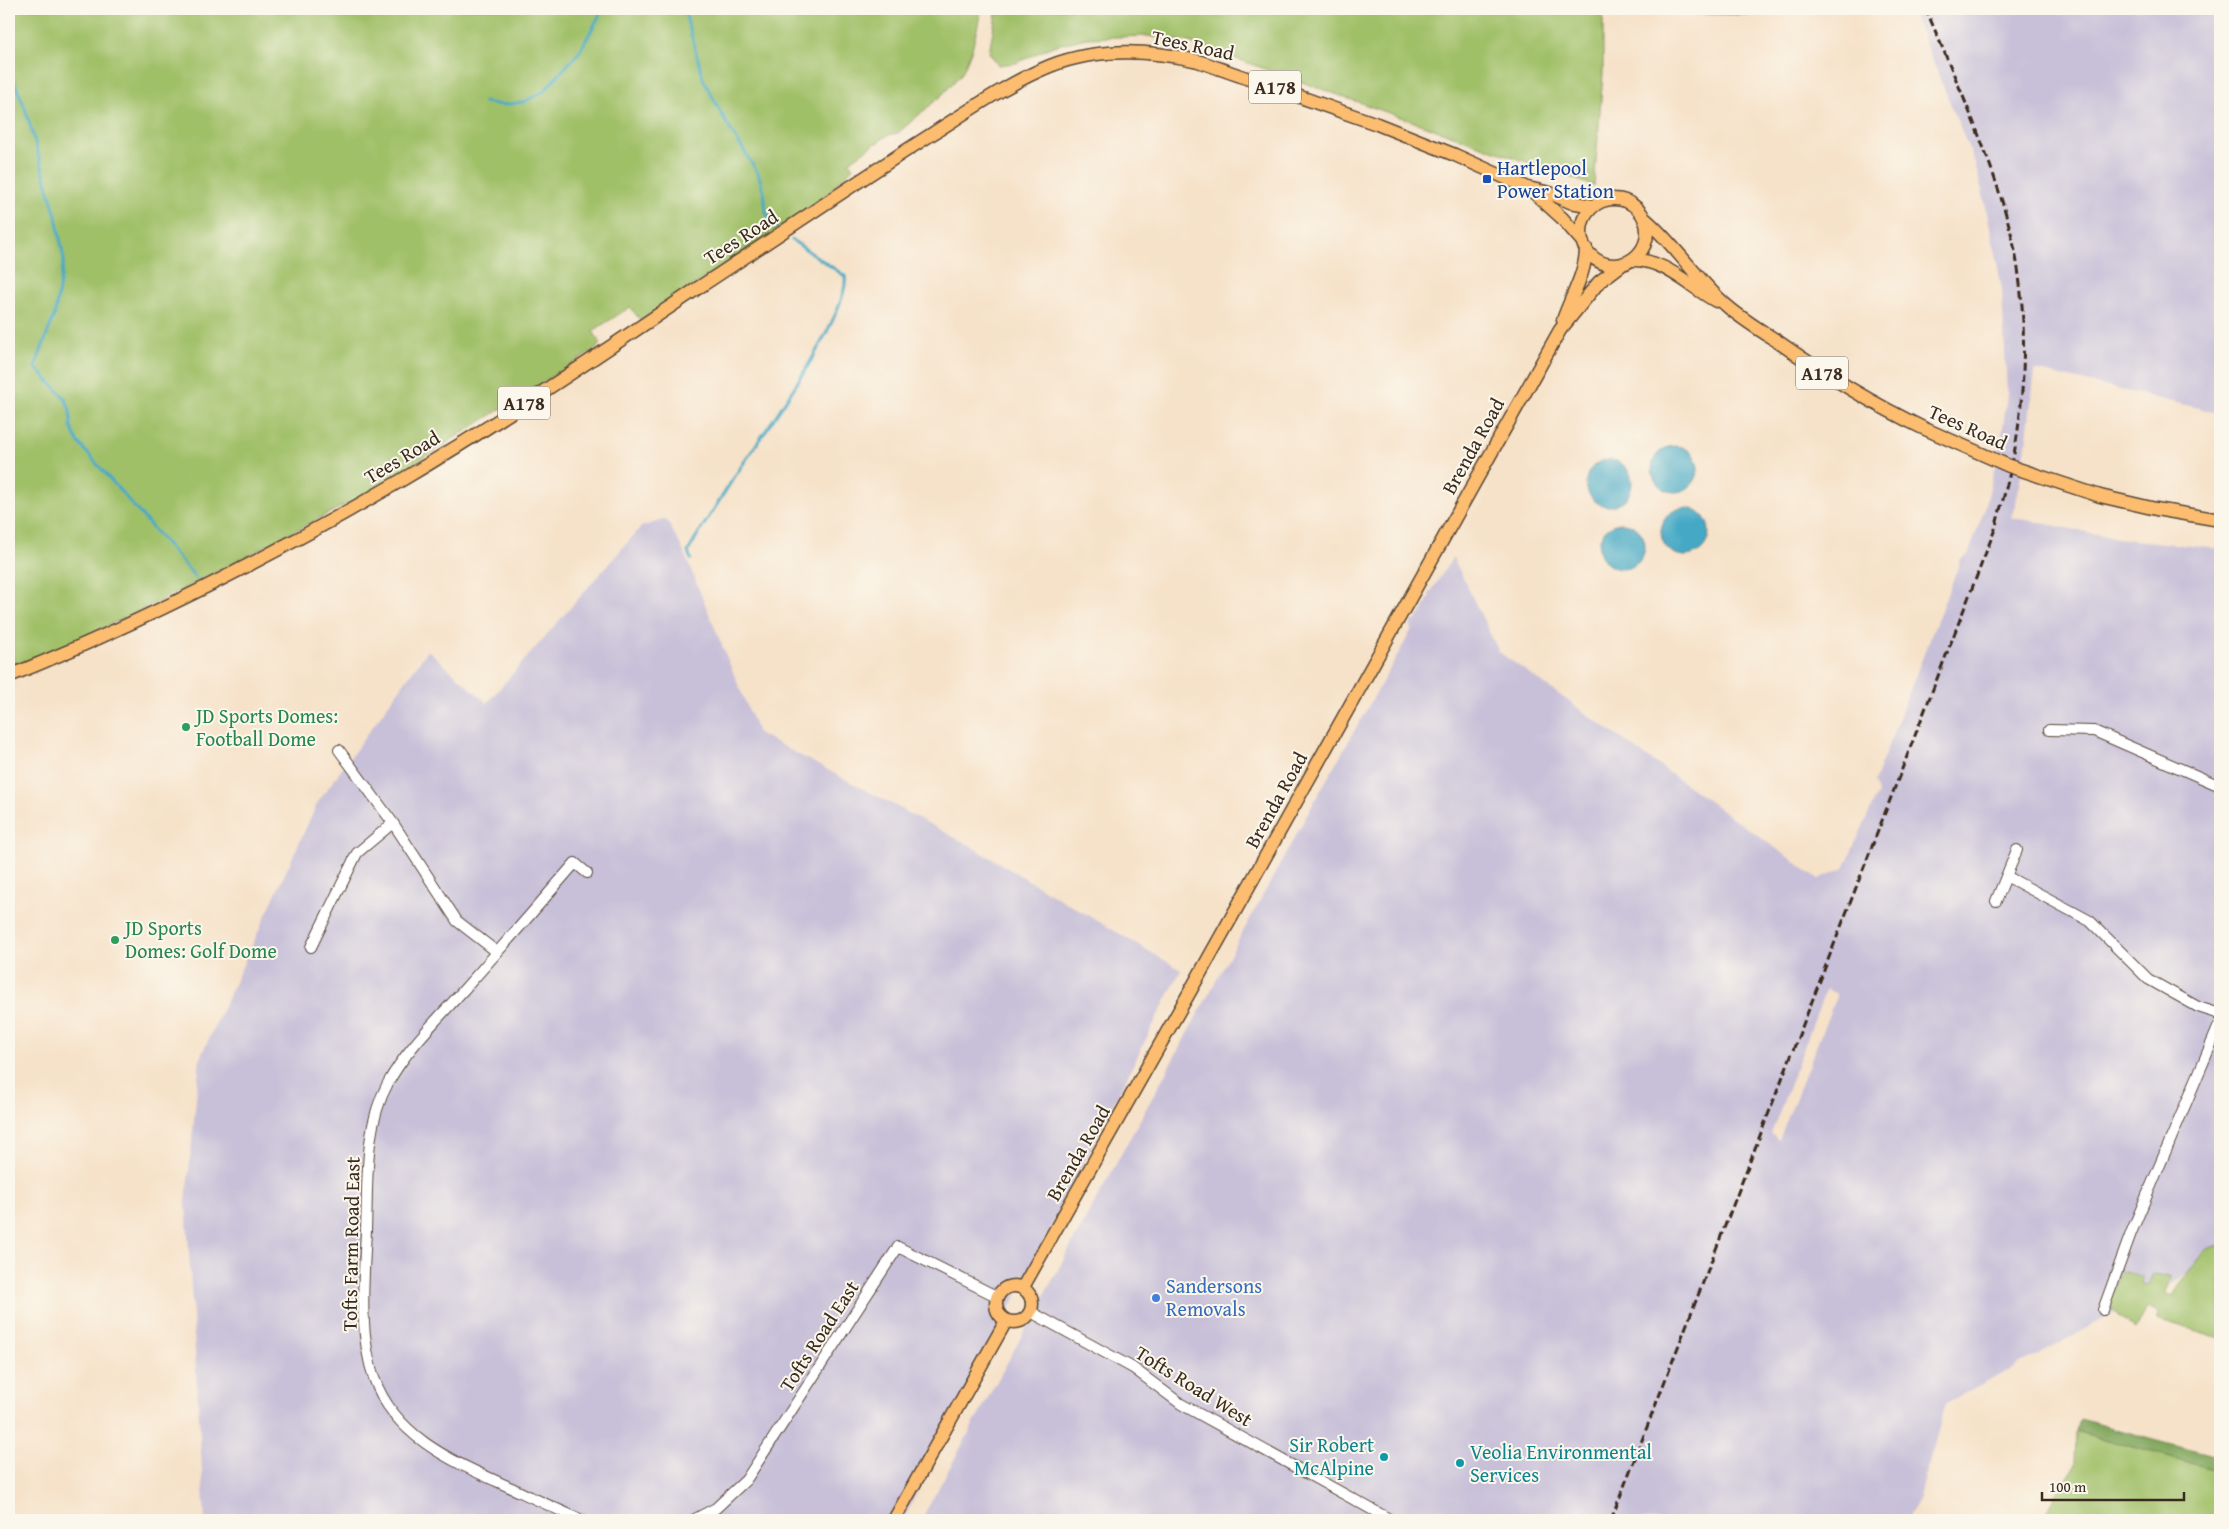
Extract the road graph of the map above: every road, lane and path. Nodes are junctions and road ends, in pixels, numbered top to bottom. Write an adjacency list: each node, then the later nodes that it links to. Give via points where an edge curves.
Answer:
1 (1528, 188): 2 (main road, Tees Road / A178); 4 (main road, Tees Road / A178, via 1562,218); 9 (main road, Tees Road / A178, via 1403,134 1198,61 1172,55 1126,52 1062,62 1014,84 922,141 400,481 230,574)
2 (1593, 206): 3 (main road, A178, via 1604,200 1624,200); 4 (main road, via 1585,216 1581,230)
3 (1644, 218): 5 (main road, via 1645,244 1641,252); 6 (main road, Tees Road / A178)
4 (1585, 246): 5 (main road, A178, via 1598,260 1610,264); 7 (main road, Brenda Road, via 1583,272)
5 (1628, 262): 6 (main road, Tees Road / A178, via 1645,260 1659,264); 7 (main road, Brenda Road, via 1599,282)
6 (1727, 306): 8 (main road, Tees Road / A178, bridge, via 1823,374 1882,408 2010,466 2100,496)
7 (1560, 330): 22 (main road, Brenda Road)
8 (2220, 520)
9 (9, 676)
10 (2049, 730): 12 (street, via 2094,731)
11 (339, 750): 13 (street)
12 (2220, 786)
13 (393, 823): 18 (street, via 357,853); 19 (street, via 457,920)
14 (2017, 850): 16 (street)
15 (587, 873): 19 (street, Tofts Farm Road East, via 575,863)
16 (2006, 876): 17 (street); 20 (street, via 2090,921 2148,979 2198,1007)
17 (1996, 901)
18 (311, 947)
19 (497, 952): 27 (street, Tofts Farm Road East, via 413,1047 379,1102 368,1172 363,1309 368,1357 374,1379 388,1406 405,1428 429,1447 450,1460)
20 (2220, 1014)
21 (2220, 1023): 24 (street, via 2131,1233)
22 (1023, 1287): 23 (main road, via 1006,1286); 25 (main road, via 1029,1292)
23 (996, 1296): 26 (main road, via 999,1315); 28 (street, Tofts Road East, via 898,1247 746,1480 716,1508)
24 (2103, 1310)
25 (1031, 1312): 26 (main road, via 1016,1323); 30 (street, Tofts Road West, via 1133,1368 1181,1404)
26 (1006, 1321): 29 (main road)
27 (582, 1520)
28 (693, 1520)
29 (894, 1520)
30 (1391, 1520)

